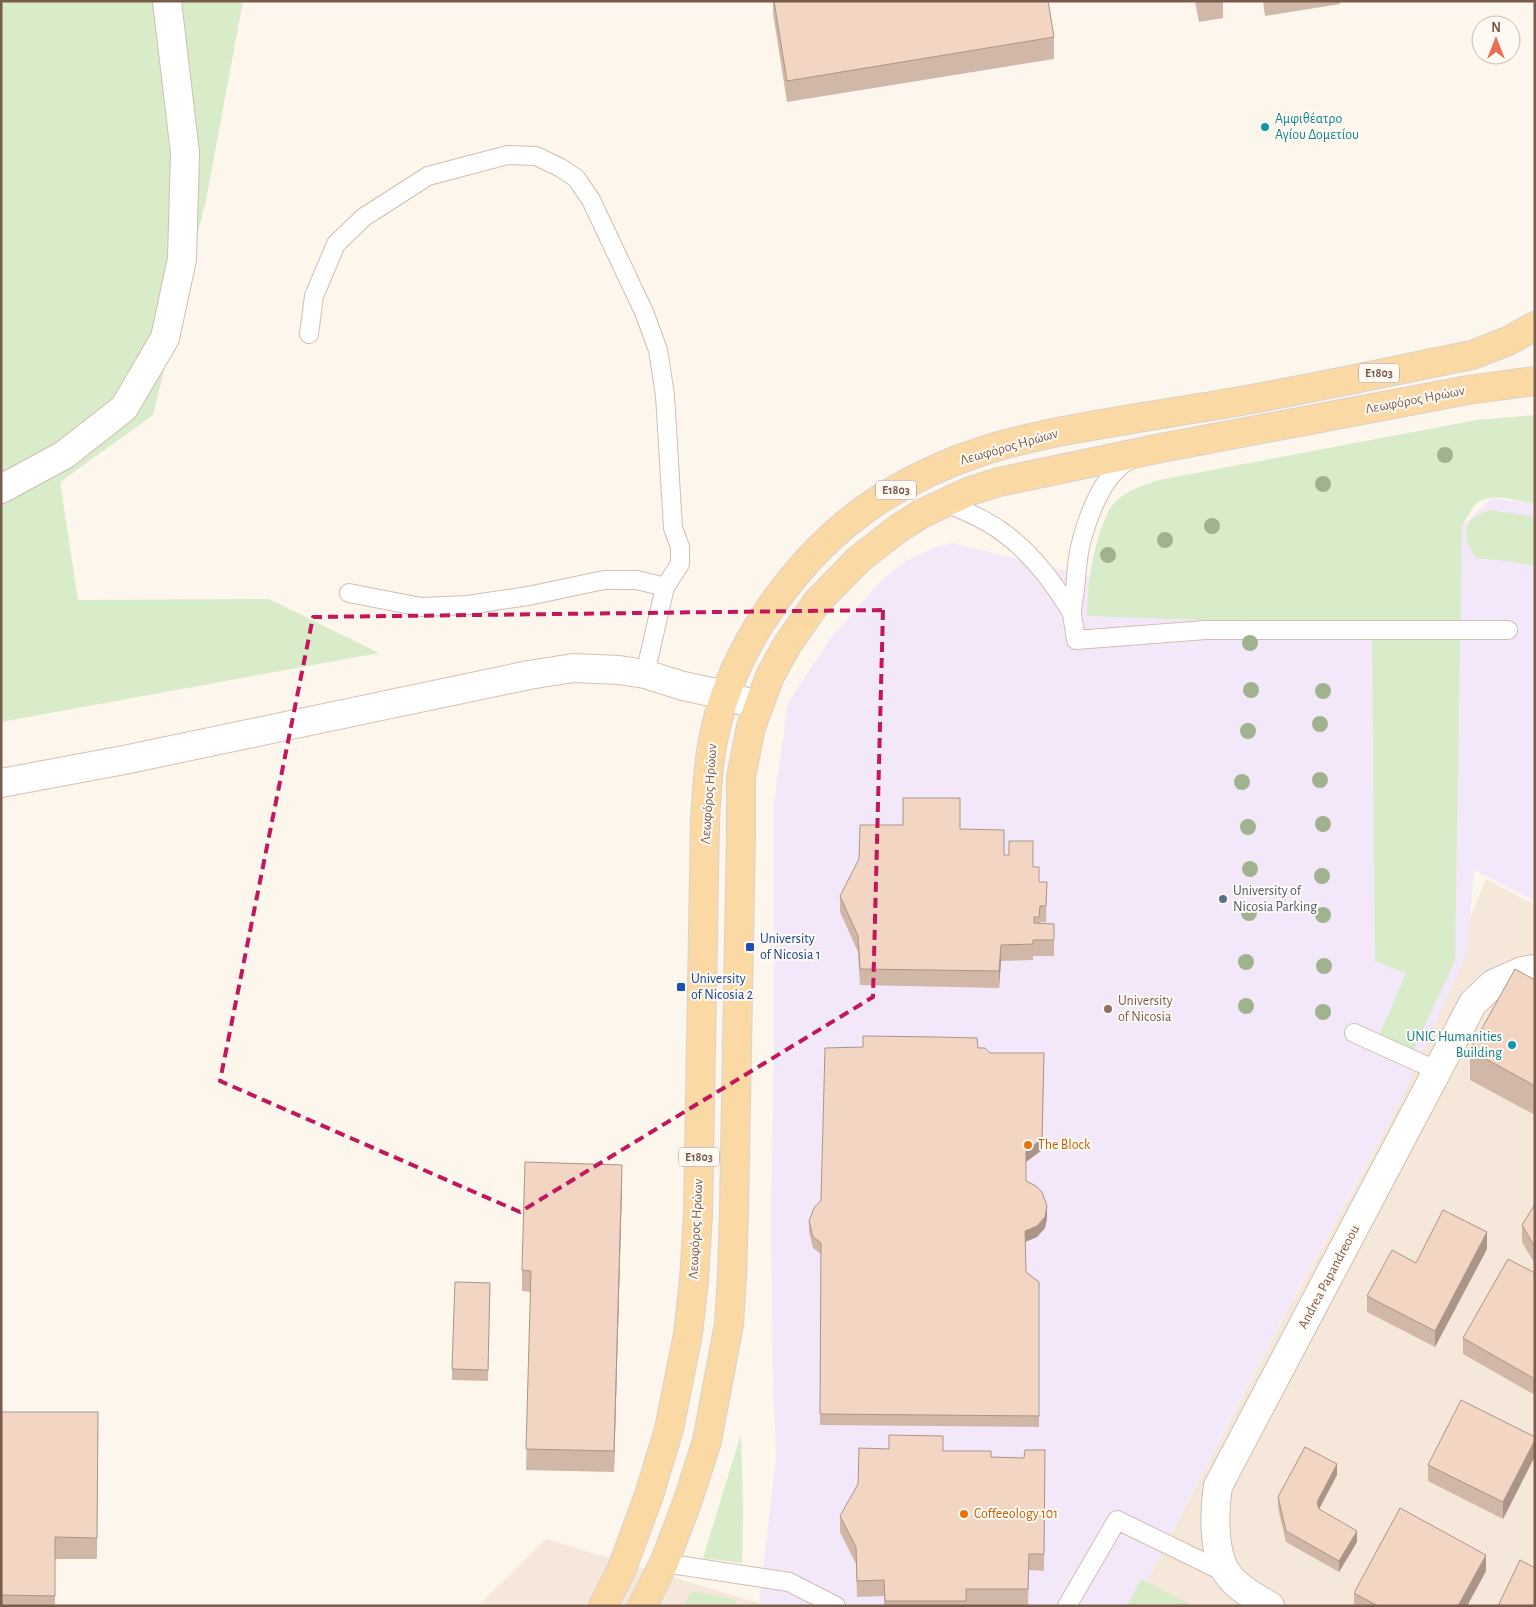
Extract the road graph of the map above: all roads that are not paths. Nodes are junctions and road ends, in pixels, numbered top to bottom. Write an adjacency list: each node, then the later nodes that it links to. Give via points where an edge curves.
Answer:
1 (167, 1): 6 (street, via 185,153 182,259 165,338 124,408 64,456)
2 (1535, 326): 13 (main road, Λεωφόρος Ηρώων / E1803, via 1472,355 1218,405 1033,437 978,452 924,474 874,503 828,539 770,608 750,640)
3 (309, 334): 8 (lane, via 314,296 336,244 364,217 428,176 508,155 536,156 576,178 591,200 644,312 658,350 665,395 673,528 680,547 680,564)
4 (1535, 381): 5 (main road, Λεωφόρος Ηρώων / E1803, via 1468,390)
5 (1162, 448): 7 (main road, Λεωφόρος Ηρώων / E1803, via 999,482); 10 (lane, via 1130,459 1107,481 1098,496 1080,548)
6 (1, 488)
7 (946, 502): 10 (lane, via 993,526 1016,543 1058,590); 14 (main road, Λεωφόρος Ηρώων / E1803, via 899,528 859,560 817,602 786,645)
8 (665, 587): 9 (lane, via 637,580 604,580 468,606 421,607); 12 (lane)
9 (349, 593)
10 (1072, 613): 11 (lane, via 1076,640 1206,630)
11 (1508, 630)
12 (645, 674): 13 (street); 15 (street, via 572,668 529,675)
13 (725, 695): 14 (street); 21 (main road, Λεωφόρος Ηρώων / E1803, via 708,768 698,1214 688,1334 669,1429 621,1571)
14 (758, 706): 19 (main road, Λεωφόρος Ηρώων / E1803, via 750,727 741,777 734,1199 728,1324 706,1441)
15 (1, 783)
16 (1535, 969): 18 (street, Andrea Papandreoou, via 1493,984 1473,1004)
17 (1354, 1033): 18 (lane)
18 (1438, 1071): 20 (street, Andrea Papandreoou, via 1218,1486 1215,1528)
19 (664, 1563): 22 (main road, Λεωφόρος Ηρώων / E1803); 23 (lane, via 789,1582)
20 (1226, 1573): 24 (lane, via 1117,1520); 25 (street)
21 (602, 1606)
22 (642, 1606)
23 (836, 1606)
24 (1067, 1606)
25 (1270, 1606)

